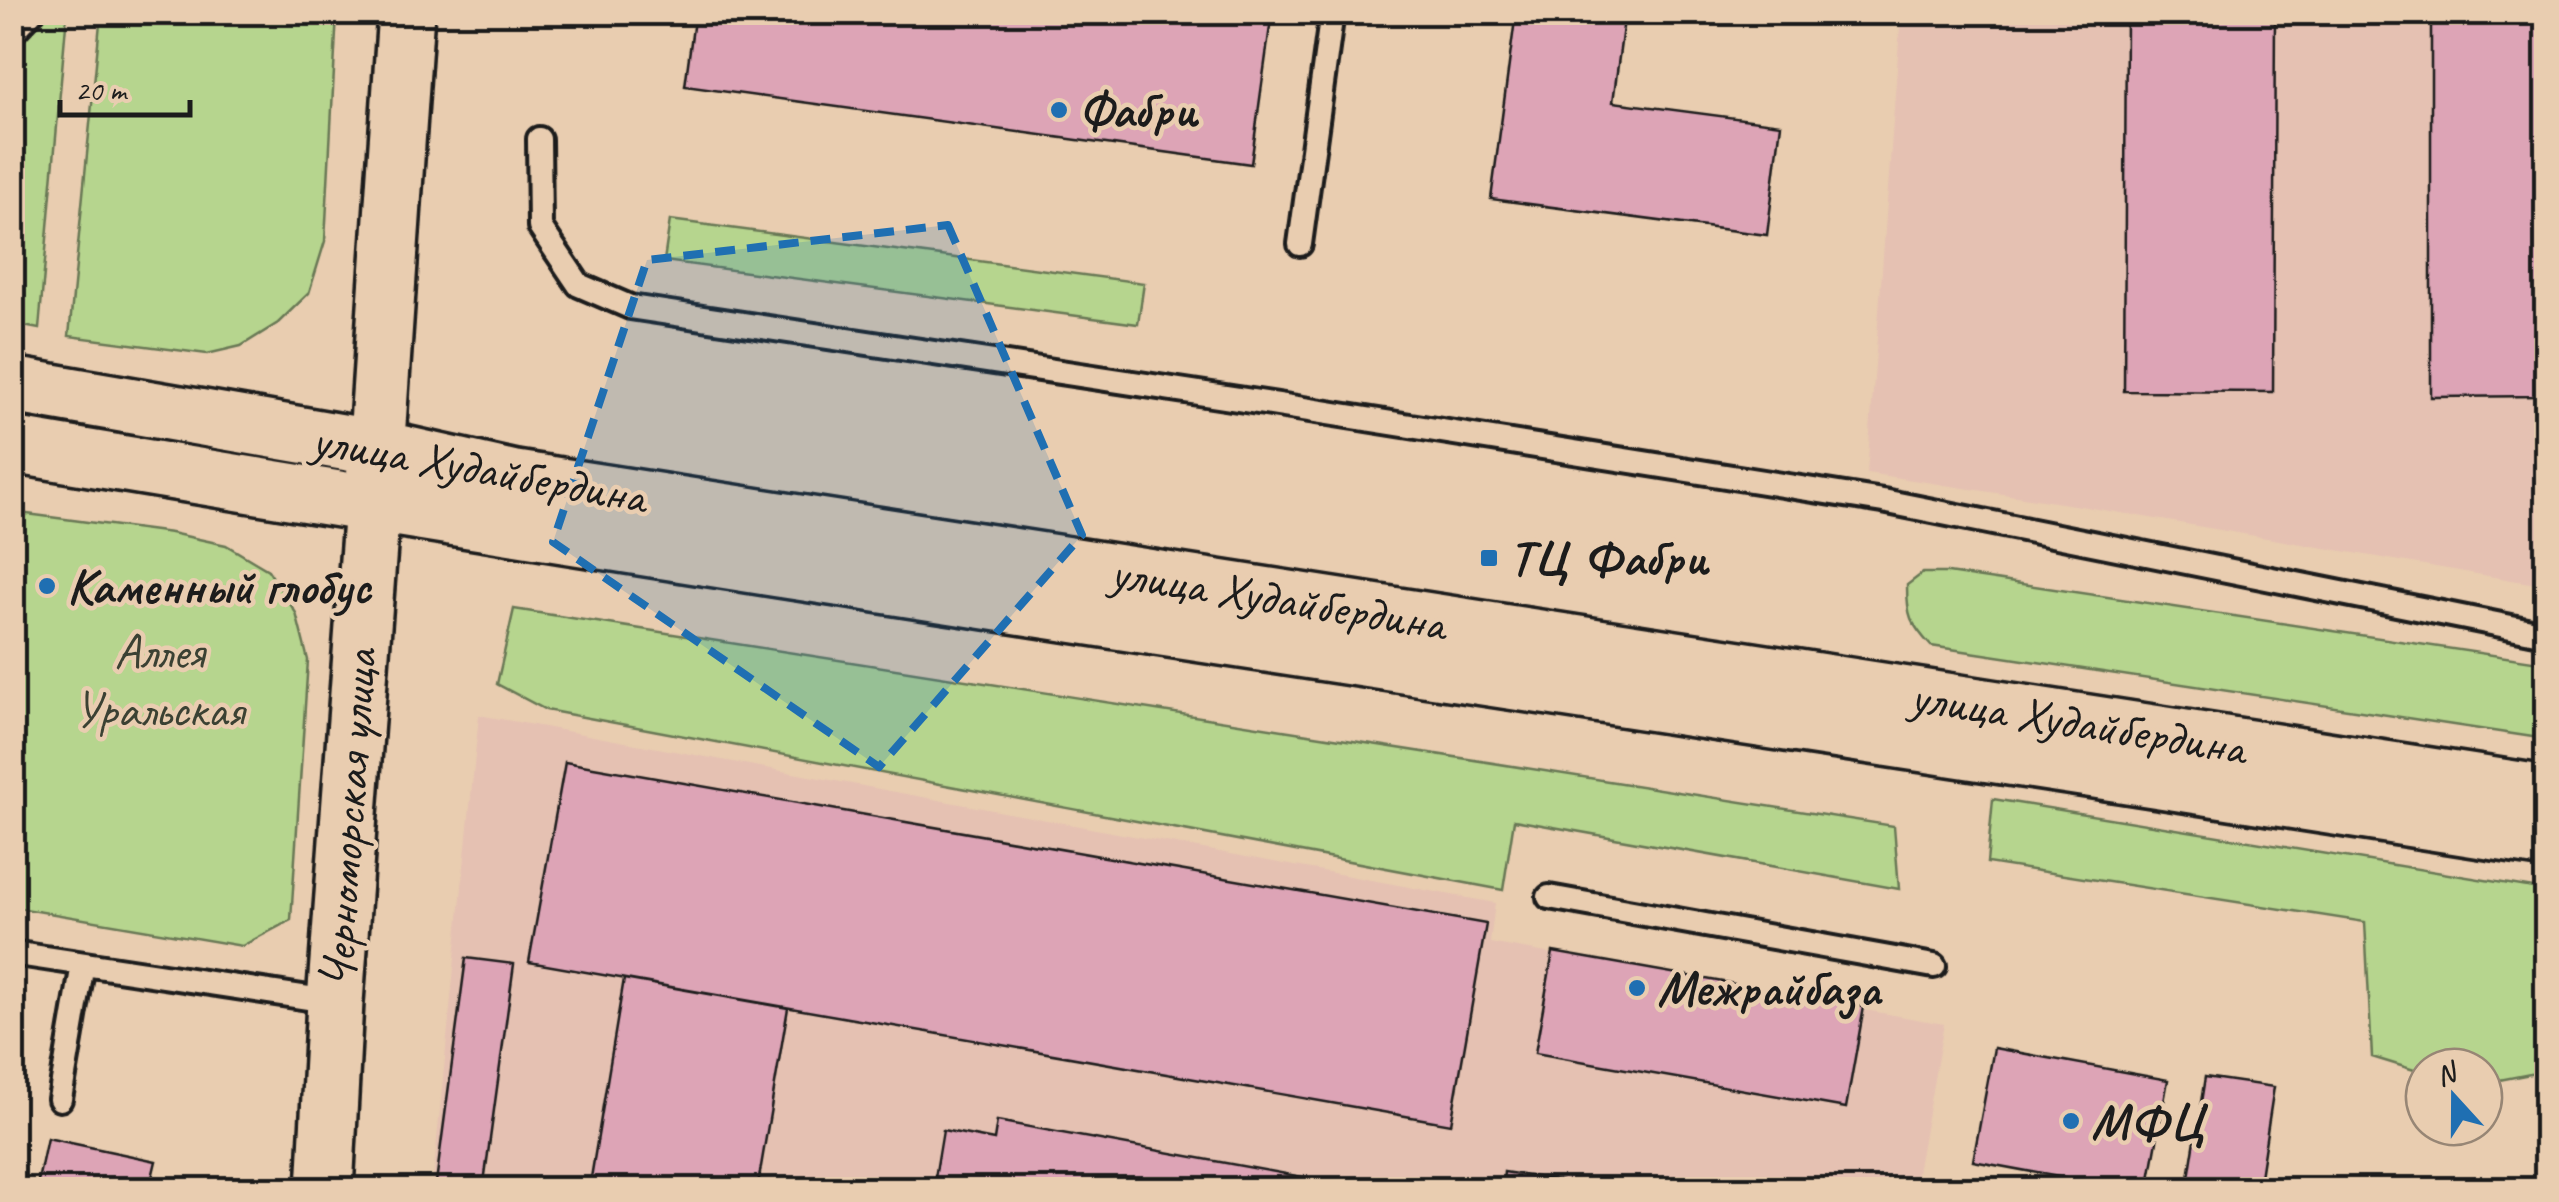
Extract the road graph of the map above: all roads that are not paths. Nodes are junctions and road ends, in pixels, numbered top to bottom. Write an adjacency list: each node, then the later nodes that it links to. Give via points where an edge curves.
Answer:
1 (32, 12): 4 (lane)
2 (406, 12): 9 (main road, Черноморская улица)
3 (1332, 12): 6 (lane)
4 (12, 33)
5 (538, 139): 11 (lane, via 540,227 579,285 630,307 1883,501)
6 (1300, 244)
7 (12, 385): 9 (main road, улица Худайбердина)
8 (12, 444): 10 (main road, улица Худайбердина)
9 (377, 448): 10 (main road, Черноморская улица); 12 (main road, улица Худайбердина, via 515,479)
10 (372, 506): 13 (main road, улица Худайбердина); 18 (main road, Черноморская улица)
11 (2546, 634)
12 (2546, 794)
13 (2546, 840)
14 (1549, 897): 17 (lane)
15 (12, 952): 16 (lane)
16 (83, 964): 18 (lane); 19 (lane)
17 (1934, 966)
18 (334, 1002): 20 (main road, Черноморская улица)
19 (60, 1098)
20 (325, 1190)

